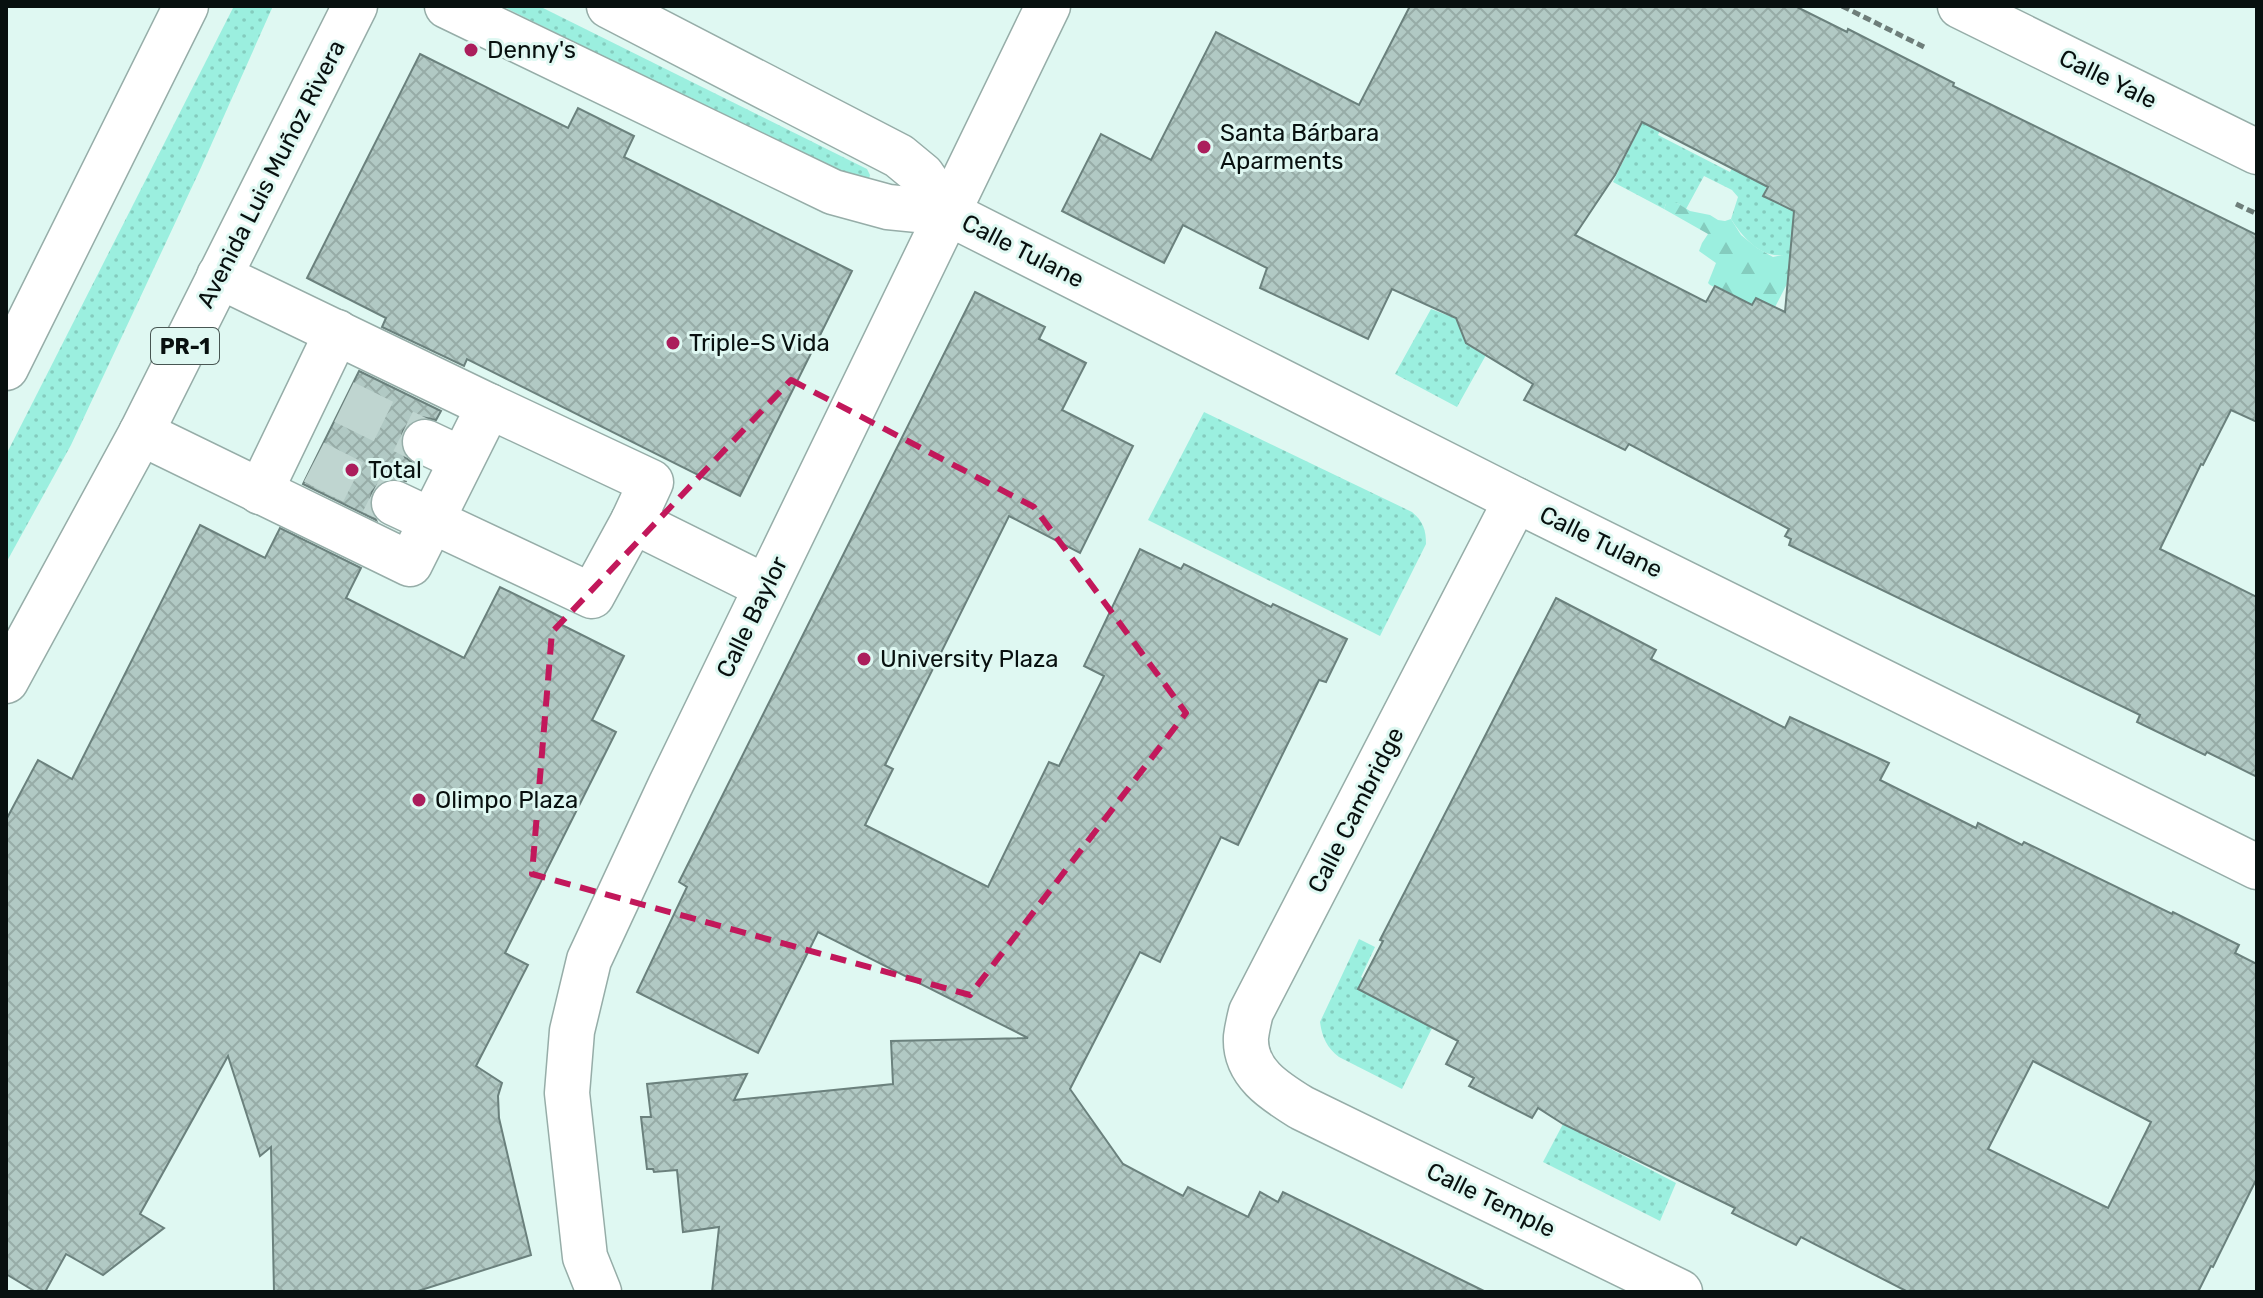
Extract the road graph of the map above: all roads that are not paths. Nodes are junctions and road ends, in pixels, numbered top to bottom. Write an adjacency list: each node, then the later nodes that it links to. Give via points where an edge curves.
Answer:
1 (186, 6): 11 (street)
2 (355, 6): 9 (street, Avenida Luis Muñoz Rivera / PR-1)
3 (447, 6): 8 (street, Calle Tulane, via 833,192 888,207)
4 (609, 6): 8 (street, Calle Tulane, via 899,156 922,175)
5 (1048, 6): 8 (street, Calle Baylor)
6 (1960, 6): 7 (street, Calle Yale)
7 (2257, 152)
8 (948, 213): 15 (street, Calle Tulane); 18 (street, Calle Baylor)
9 (219, 276): 10 (street); 13 (street, Avenida Luis Muñoz Rivera / PR-1)
10 (337, 332): 12 (street); 14 (street, via 327,394 298,454)
11 (6, 368)
12 (489, 406): 16 (street, via 443,450); 17 (street, via 651,482)
13 (141, 433): 14 (street); 19 (street, Avenida Luis Muñoz Rivera / PR-1)
14 (260, 492): 16 (street, via 410,564)
15 (1516, 500): 20 (street, Calle Tulane); 21 (street, Calle Cambridge, via 1251,1012 1246,1039 1251,1065 1272,1090)
16 (413, 512): 17 (street, via 592,596)
17 (633, 521): 18 (street)
18 (766, 587): 22 (street, Calle Baylor, via 589,960 572,1031 567,1093)
19 (6, 681)
20 (2257, 867)
21 (1302, 1108): 23 (street, Calle Temple)
22 (592, 1274)
23 (1680, 1292)

